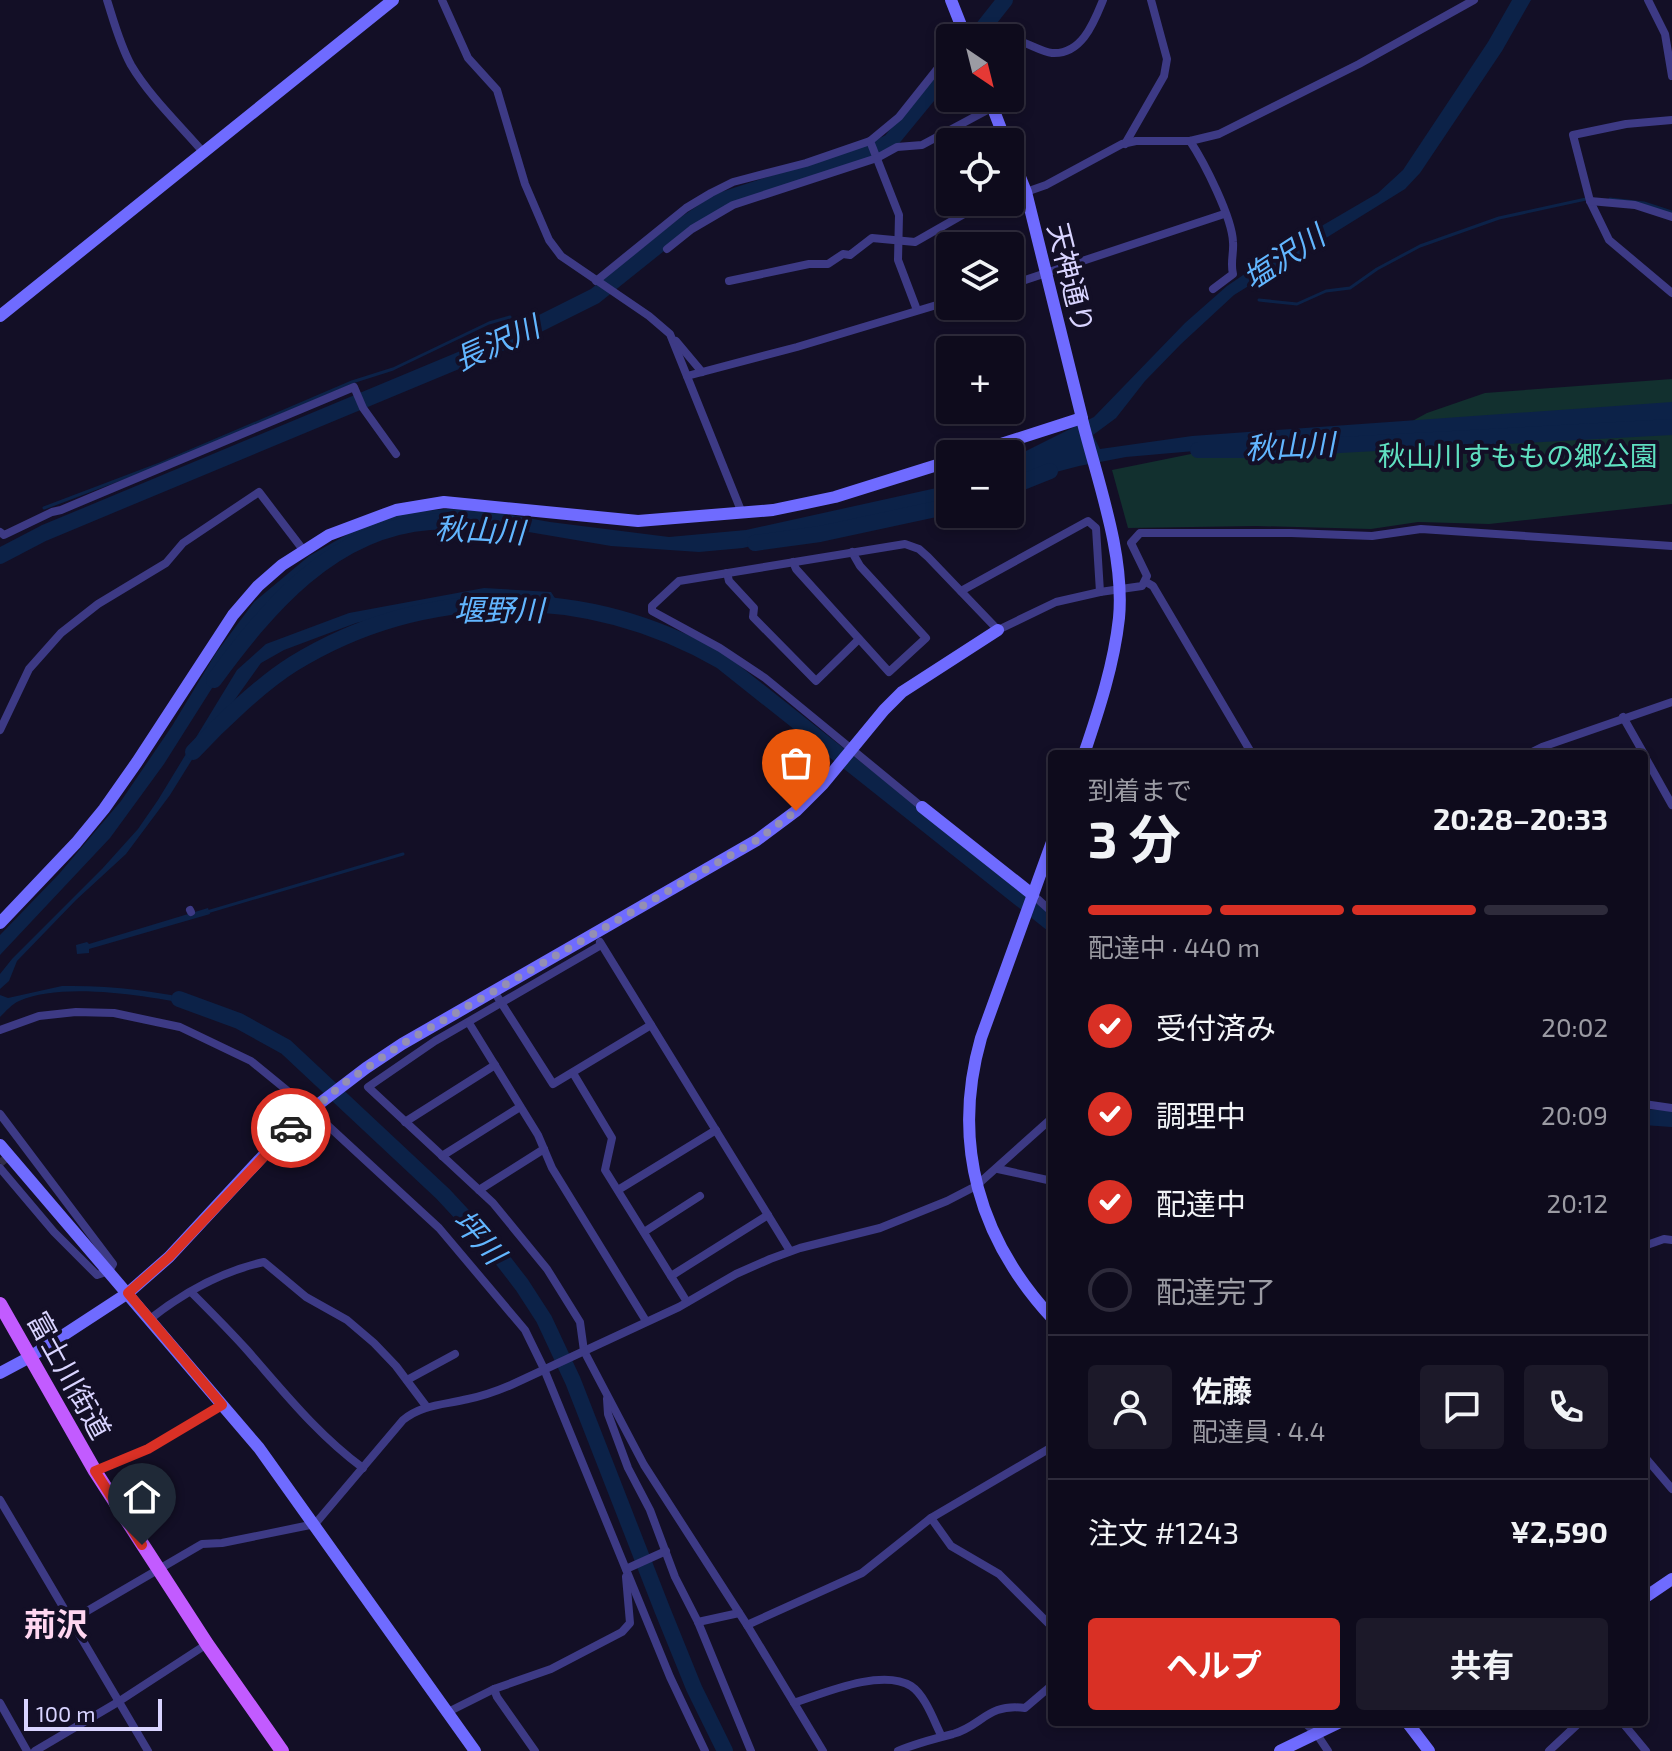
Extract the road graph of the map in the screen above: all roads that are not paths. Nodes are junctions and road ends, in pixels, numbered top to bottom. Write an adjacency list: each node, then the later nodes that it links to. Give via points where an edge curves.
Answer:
1 (107, 0): 18 (street, via 131,65)
2 (393, 0): 18 (street)
3 (442, 0): 29 (street, via 468,58 497,90 525,184 549,240 561,256)
4 (951, 0): 9 (street)
5 (1103, 0): 10 (street, via 1087,35 1070,48 1051,53)
6 (1151, 0): 17 (street, via 1167,59 1164,76)
7 (1474, 0): 16 (street, via 1219,134)
8 (1648, 0): 12 (street, via 1665,34)
9 (959, 24)
10 (1024, 43)
11 (936, 71): 15 (street, via 899,117)
12 (1672, 76)
13 (976, 112): 19 (street, via 922,145 897,147)
14 (1672, 120): 21 (street, via 1573,135)
15 (871, 141): 19 (street); 29 (street, via 711,193)
16 (1190, 141): 17 (street); 23 (street)
17 (1125, 144): 20 (street, via 1046,185)
18 (203, 152): 36 (street)
19 (877, 157): 26 (street, via 899,215); 27 (street, via 733,205)
20 (1024, 187)
21 (1590, 201): 25 (street, via 1635,205); 33 (street, via 1609,240)
22 (1024, 203): 28 (street, 天神通り)
23 (1224, 214): 28 (street); 32 (street, via 1233,240 1233,274)
24 (960, 216): 26 (street, via 915,242)
25 (1672, 217)
26 (899, 242): 30 (street, via 872,238 828,264); 35 (street, via 898,260)
27 (667, 249)
28 (1047, 274): 31 (street); 40 (street, 天神通り)
29 (596, 281): 37 (street)
30 (729, 281)
31 (1024, 281)
32 (1213, 289)
33 (1672, 293)
34 (936, 305): 35 (street)
35 (917, 310): 38 (street)
36 (0, 316)
37 (670, 334): 38 (street); 39 (street)
38 (702, 372): 39 (street)
39 (687, 376): 44 (street)
40 (1082, 419): 41 (street); 52 (street, 天神通り, via 1112,536)
41 (1015, 440)
42 (396, 454): 45 (street, via 354,387 4,535)
43 (936, 465): 44 (street, via 835,497)
44 (742, 513): 47 (street, via 638,521 444,502 396,510 329,535)
45 (0, 532)
46 (1672, 546): 51 (street, via 1421,529 1372,536 1140,533 1131,543)
47 (304, 551): 59 (street, via 259,492 61,633 29,669); 71 (street, via 258,586 233,615 104,809)
48 (852, 552): 49 (street); 53 (street, via 905,544 919,549); 56 (street, via 926,638 889,672)
49 (793, 562): 50 (street); 56 (street)
50 (727, 573): 56 (street, via 754,608 753,617 816,681); 60 (street, via 679,581 652,611 765,678)
51 (1146, 582): 52 (street); 62 (street)
52 (1119, 589): 54 (street); 61 (street, 天神通り, via 1108,678)
53 (961, 591): 54 (street, via 1088,521 1096,528); 55 (street)
54 (1100, 592): 55 (street, via 1056,602)
55 (998, 630): 60 (street, via 902,692)
56 (859, 639)
57 (1672, 702): 58 (street)
58 (1623, 717): 63 (street); 64 (street)
59 (0, 730)
60 (851, 750): 67 (street); 72 (street, via 796,811)
61 (1085, 750)
62 (1250, 750)
63 (1538, 750)
64 (1642, 750)
65 (1648, 761): 66 (street)
66 (1672, 805)
67 (922, 807): 69 (street)
68 (1048, 853): 69 (street)
69 (1032, 897): 70 (street); 95 (street, via 973,1067 968,1104)
70 (1048, 909)
71 (0, 923)
72 (598, 940): 73 (street); 75 (street)
73 (498, 998): 74 (street); 78 (street, via 553,1084); 82 (street, via 402,1044)
74 (469, 1023): 77 (street); 84 (street, via 368,1087)
75 (651, 1025): 78 (street); 86 (street)
76 (0, 1030): 82 (street, via 39,1016 76,1012 114,1013 180,1027 251,1061)
77 (495, 1065): 80 (street); 84 (street)
78 (573, 1073): 97 (street, via 612,1138 605,1170)
79 (1648, 1105): 81 (street)
80 (520, 1107): 89 (street); 91 (street)
81 (1672, 1108)
82 (311, 1110): 107 (street); 116 (street, via 439,1228 525,1330)
83 (0, 1114): 88 (street)
84 (405, 1122): 91 (street)
85 (1048, 1122): 93 (street)
86 (716, 1130): 97 (street); 99 (street)
87 (0, 1145): 104 (street)
88 (23, 1145): 90 (street); 104 (street, via 113,1264)
89 (544, 1149): 96 (street); 112 (street)
90 (14, 1152)
91 (442, 1156): 96 (street)
92 (0, 1168): 104 (street, via 97,1275)
93 (998, 1169): 94 (street); 95 (street)
94 (1048, 1180)
95 (976, 1186): 103 (street, via 891,1225); 110 (street, via 1011,1267)
96 (479, 1190): 113 (street, via 547,1269 580,1322)
97 (618, 1190): 100 (street)
98 (700, 1196): 100 (street)
99 (768, 1215): 103 (street); 105 (street)
100 (644, 1232): 105 (street)
101 (1672, 1240): 102 (street)
102 (1648, 1245)
103 (790, 1251): 108 (street)
104 (109, 1271): 107 (street)
105 (671, 1276): 108 (street)
106 (191, 1292): 111 (street); 118 (street, via 239,1267 264,1262 306,1297 347,1320); 124 (street, via 310,1423)
107 (128, 1293): 111 (street); 115 (street)
108 (687, 1302): 112 (street)
109 (0, 1304): 115 (main road, 富士川街道)
110 (1048, 1313)
111 (150, 1319): 120 (street)
112 (646, 1321): 113 (street)
113 (584, 1351): 116 (street); 119 (street)
114 (455, 1354): 118 (street)
115 (30, 1357): 117 (street); 125 (main road, 富士川街道)
116 (547, 1368): 121 (street, via 485,1395); 131 (street)
117 (0, 1373)
118 (407, 1380): 121 (street)
119 (607, 1394): 130 (street, via 608,1414); 135 (street, via 644,1465)
120 (222, 1405): 125 (street, via 148,1449); 129 (street)
121 (426, 1406): 124 (street, via 403,1420)
122 (1048, 1449): 128 (street)
123 (1648, 1461): 126 (street)
124 (363, 1468): 129 (street)
125 (95, 1471): 132 (main road, 富士川街道)
126 (1672, 1489)
127 (0, 1500): 136 (street)
128 (931, 1518): 138 (street, via 951,1546 999,1574); 139 (street, via 862,1573)
129 (315, 1524): 132 (street, via 202,1544); 146 (street)
130 (663, 1552): 131 (street); 137 (street)
131 (628, 1568): 142 (street, via 630,1623 622,1632 551,1669); 160 (street)
132 (158, 1570): 136 (street); 140 (main road, 富士川街道)
133 (1672, 1579): 134 (street)
134 (1648, 1595)
135 (739, 1613): 137 (street); 139 (street)
136 (70, 1621): 143 (street)
137 (698, 1622): 161 (street)
138 (1048, 1623)
139 (747, 1625): 145 (street)
140 (207, 1644): 143 (street); 157 (main road, 富士川街道)
141 (1048, 1688): 153 (street, via 1025,1708 993,1711 955,1733)
142 (494, 1689): 146 (street); 159 (street)
143 (118, 1702): 155 (street); 156 (street)
144 (0, 1703): 154 (street)
145 (794, 1703): 153 (street, via 883,1679 903,1683 921,1697); 162 (street)
146 (448, 1712): 158 (street)
147 (1308, 1726): 152 (street)
148 (1331, 1726): 152 (street)
149 (1410, 1726): 166 (street)
150 (1576, 1726): 167 (street)
151 (1625, 1726): 168 (street)
152 (1316, 1733): 164 (street); 165 (street)
153 (941, 1735): 163 (street)
154 (27, 1751)
155 (35, 1751)
156 (148, 1751)
157 (282, 1751)
158 (475, 1751)
159 (535, 1751)
160 (705, 1751)
161 (751, 1751)
162 (823, 1751)
163 (898, 1751)
164 (1280, 1751)
165 (1328, 1751)
166 (1429, 1751)
167 (1549, 1751)
168 (1646, 1751)

